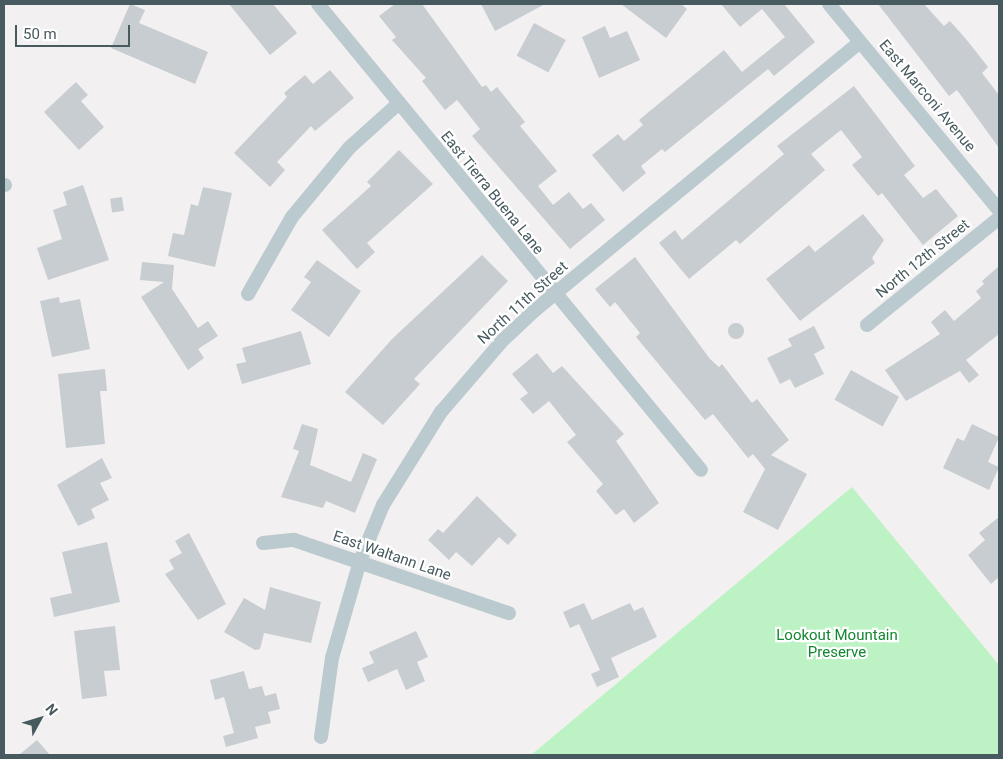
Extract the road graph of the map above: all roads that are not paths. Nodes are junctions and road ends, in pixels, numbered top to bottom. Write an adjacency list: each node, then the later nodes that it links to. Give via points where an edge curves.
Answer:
1 (318, 4): 4 (street, East Tierra Buena Lane)
2 (829, 4): 3 (street, East Marconi Avenue)
3 (860, 42): 5 (street, East Marconi Avenue); 8 (street, North 11th Street)
4 (399, 103): 7 (street, via 349,148 292,217); 8 (street, East Tierra Buena Lane)
5 (999, 210)
6 (999, 218): 9 (street, North 12th Street)
7 (248, 294)
8 (555, 295): 10 (street, East Tierra Buena Lane); 12 (street, North 11th Street, via 503,340 441,412 384,505)
9 (867, 325)
10 (700, 470)
11 (263, 542): 12 (street, East Waltann Lane, via 294,540)
12 (360, 561): 13 (street, East Waltann Lane); 14 (street, North 11th Street, via 334,650)
13 (510, 613)
14 (321, 738)

